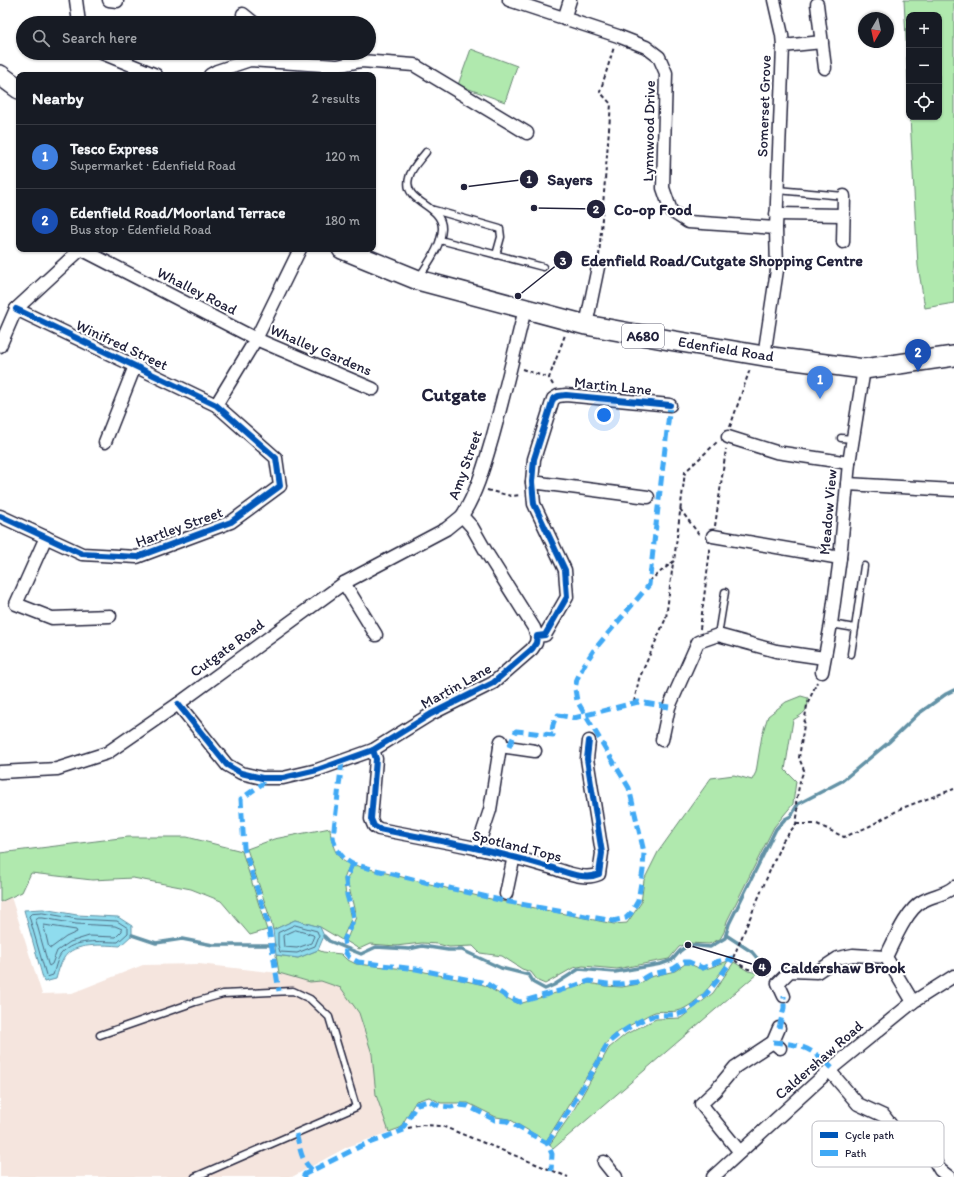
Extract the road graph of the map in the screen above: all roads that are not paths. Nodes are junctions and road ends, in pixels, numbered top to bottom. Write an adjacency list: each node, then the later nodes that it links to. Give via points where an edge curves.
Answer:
1 (76, 0): 7 (street)
2 (509, 0): 9 (street, Lynnwood Drive)
3 (570, 0): 9 (street)
4 (774, 0): 11 (street, Somerset Grove)
5 (817, 4): 10 (street)
6 (243, 14): 8 (street)
7 (78, 16)
8 (245, 16)
9 (564, 19): 27 (street, Lynnwood Drive, via 646,47 659,57 666,74 663,188 671,211 688,222)
10 (822, 42): 11 (street); 15 (street)
11 (783, 46): 22 (street, Somerset Grove)
12 (119, 60): 16 (street)
13 (244, 60): 17 (street)
14 (280, 60): 20 (street, via 337,66 361,61 414,65)
15 (825, 68)
16 (149, 72)
17 (215, 72)
18 (1, 76): 19 (main road)
19 (16, 87)
20 (527, 133)
21 (426, 152): 24 (lane, via 416,164 409,178 408,188 412,195)
22 (777, 190): 23 (lane); 25 (street, Somerset Grove)
23 (844, 196): 26 (street)
24 (434, 210): 28 (lane, via 440,218 442,227); 34 (lane, via 500,229 501,237)
25 (776, 214): 26 (street); 27 (street, Somerset Grove)
26 (843, 215): 29 (street)
27 (776, 228): 43 (street, Somerset Grove, via 777,270)
28 (440, 240): 34 (lane); 37 (lane)
29 (842, 242)
30 (78, 252): 39 (street)
31 (87, 252): 41 (street, Whalley Road)
32 (299, 252): 41 (street)
33 (349, 252): 37 (main road, Edenfield Road / A680)
34 (496, 255): 35 (lane)
35 (542, 268)
36 (598, 268): 40 (street)
37 (418, 280): 38 (main road, Edenfield Road / A680)
38 (525, 309): 40 (main road, Edenfield Road / A680); 58 (street, Amy Street, via 500,411 477,487)
39 (16, 310): 42 (street); 45 (street, Winifred Street)
40 (578, 323): 43 (main road, Edenfield Road / A680)
41 (256, 339): 47 (street, Whalley Gardens); 48 (street)
42 (0, 346)
43 (759, 355): 46 (main road, Edenfield Road / A680)
44 (954, 356): 46 (main road, Edenfield Road / A680)
45 (135, 366): 48 (street, Winifred Street); 51 (street)
46 (864, 369): 52 (street, Meadow View, via 847,438)
47 (373, 389)
48 (216, 405): 59 (street, Hartley Street, via 276,458 280,486 231,522 137,557 82,554)
49 (670, 405): 54 (street, Martin Lane, via 566,395 553,399 534,459)
50 (728, 435): 52 (street, via 776,452)
51 (105, 442)
52 (849, 463): 53 (street, Meadow View)
53 (847, 484): 55 (street); 61 (street, Meadow View)
54 (532, 488): 56 (street); 70 (street, Martin Lane, via 534,504 565,570 567,597 544,636)
55 (954, 490)
56 (648, 497)
57 (0, 516): 59 (street, Hartley Street)
58 (462, 516): 63 (street, Cutgate Road, via 446,529); 70 (street, Amy Street, via 472,527)
59 (46, 537): 65 (street, via 16,604 52,618)
60 (707, 539): 61 (street)
61 (840, 558): 66 (street, Meadow View)
62 (864, 566): 67 (lane)
63 (344, 583): 68 (street); 74 (street, Cutgate Road)
64 (725, 592): 69 (lane)
65 (110, 616)
66 (831, 624): 67 (lane); 72 (street, Meadow View)
67 (855, 628): 71 (lane)
68 (376, 635)
69 (718, 635): 72 (street, via 776,651); 75 (street, via 698,642 669,707)
70 (537, 636): 77 (street, Martin Lane, via 532,649 493,683 432,714)
71 (851, 654)
72 (824, 658): 73 (street, Meadow View)
73 (822, 672)
74 (178, 704): 77 (street, Martin Lane, via 227,765 241,773 262,778 283,778 317,770); 79 (street, Cutgate Road, via 107,753 57,769)
75 (662, 740)
76 (589, 741): 81 (street, Spotland Tops, via 587,759 602,853 599,874 592,877 580,876)
77 (372, 750): 80 (street, Spotland Tops, via 376,759 371,819 374,826)
78 (535, 751): 80 (street, via 500,744 490,810)
79 (0, 772)
80 (477, 849): 81 (street, Spotland Tops)
81 (514, 856): 83 (street)
82 (954, 887): 84 (street, via 922,901 907,915)
83 (506, 894)
84 (886, 957): 86 (street, via 853,955 838,958 817,972 790,971 778,983); 87 (street)
85 (954, 976): 87 (street, Caldershaw Road)
86 (784, 996)
87 (913, 1002): 90 (street, Caldershaw Road)
88 (779, 1028): 92 (street, via 777,1045 735,1067 698,1107)
89 (100, 1035): 96 (lane, via 223,994 293,991 310,999 329,1017 356,1107)
90 (829, 1070): 91 (street, via 858,1104 884,1116); 92 (street, Caldershaw Road)
91 (888, 1121)
92 (740, 1152): 97 (street, Caldershaw Road)
93 (604, 1162): 95 (street)
94 (938, 1167): 98 (street)
95 (613, 1176)
96 (195, 1177)
97 (713, 1177)
98 (949, 1177)

